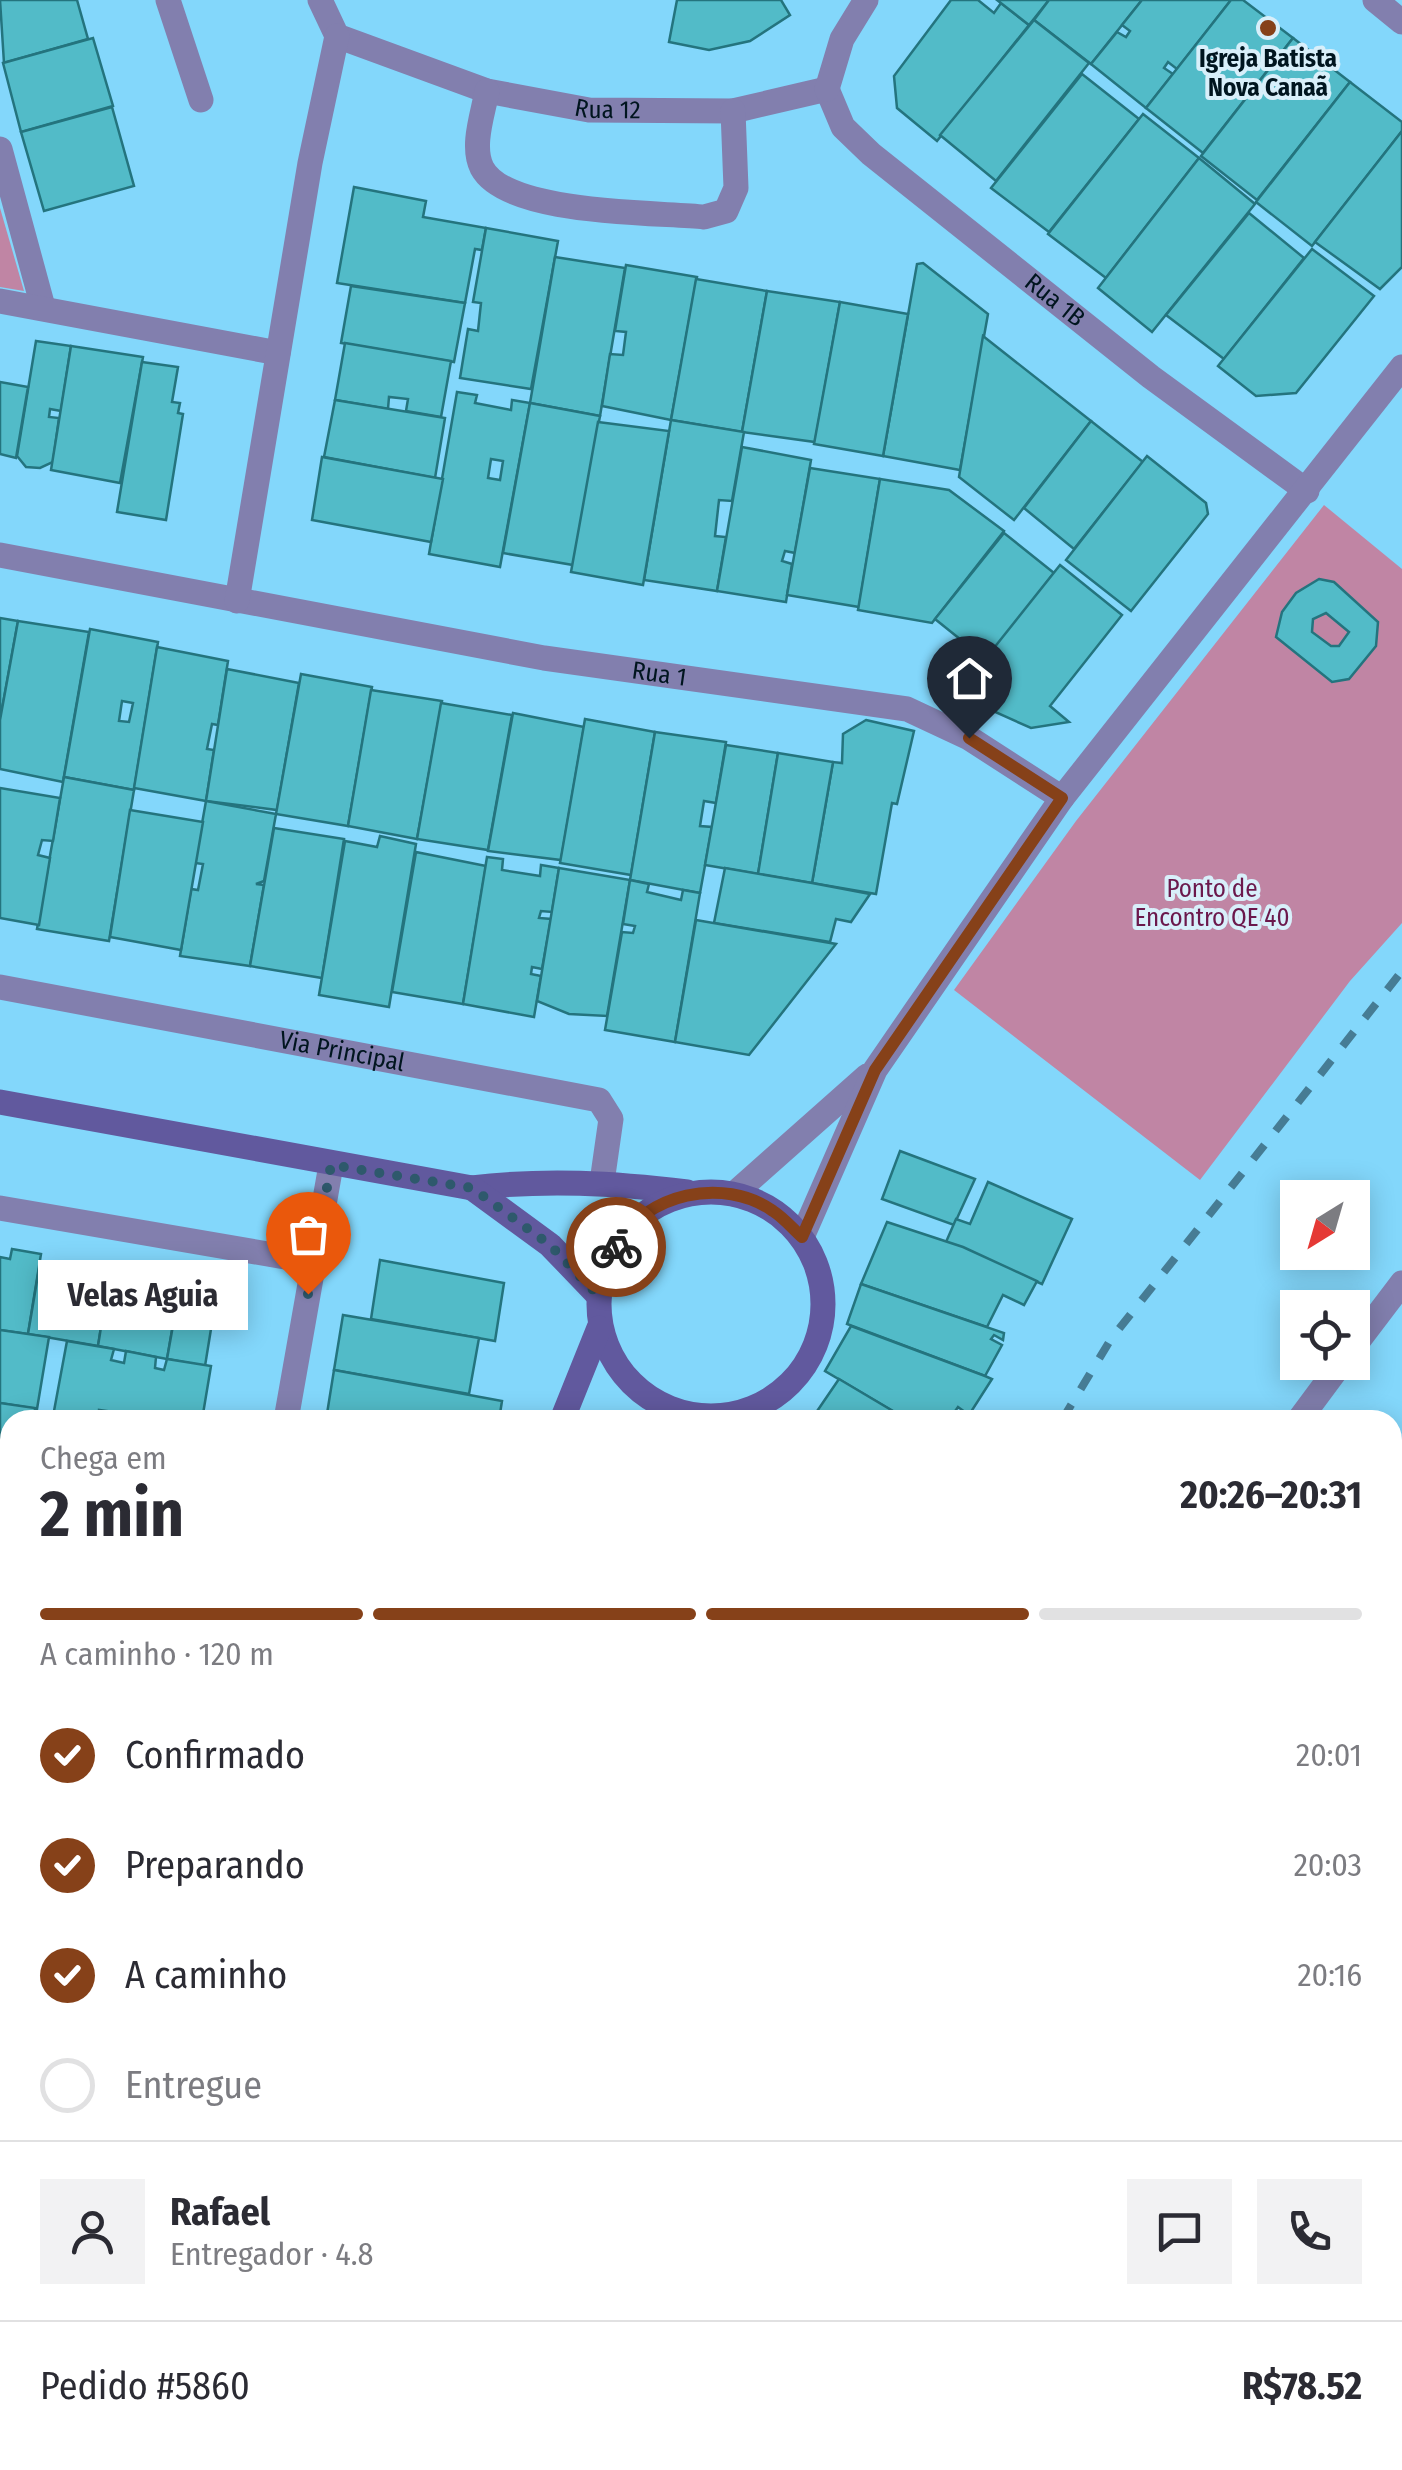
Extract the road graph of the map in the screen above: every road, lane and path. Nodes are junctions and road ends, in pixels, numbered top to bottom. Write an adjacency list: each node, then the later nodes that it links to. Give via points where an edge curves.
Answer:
1 (168, 0): 9 (street)
2 (320, 0): 6 (street)
3 (866, 0): 7 (street, via 842,39)
4 (1375, 0): 5 (street)
5 (1402, 22)
6 (338, 36): 8 (street, Rua 12); 14 (street)
7 (828, 90): 10 (street, Rua 12); 16 (street, Rua 1B, via 843,127 871,154)
8 (487, 92): 10 (street, Rua 12, via 589,110); 10 (street, via 477,147 495,183 541,202 704,217 726,211 736,188)
9 (202, 100)
10 (733, 111)
11 (0, 149): 13 (street)
12 (0, 301): 13 (street)
13 (43, 307): 14 (street)
14 (278, 353): 18 (street)
15 (1402, 367): 16 (street)
16 (1306, 492): 19 (street)
17 (0, 555): 18 (street, Rua 1)
18 (237, 601): 19 (street, Rua 1, via 544,658 907,709 969,738)
19 (1062, 798): 21 (street)
20 (0, 987): 24 (street, Via Principal, via 599,1100 612,1132)
21 (875, 1070): 27 (street); 29 (street)
22 (0, 1102): 23 (street)
23 (331, 1165): 25 (street); 30 (street)
24 (602, 1182): 25 (street); 26 (street)
25 (472, 1188): 32 (street, via 550,1245)
26 (692, 1193): 27 (street); 32 (street, via 653,1208 622,1235)
27 (734, 1194): 29 (street, via 772,1210)
28 (0, 1208): 30 (street)
29 (802, 1237): 39 (street, via 820,1275 824,1316 812,1356)
30 (314, 1262): 36 (street)
31 (1402, 1283): 33 (street)
32 (599, 1296): 34 (street)
33 (1370, 1325)
34 (599, 1328): 37 (street); 38 (street, via 635,1386)
35 (1329, 1380): 40 (street)
36 (288, 1410)
37 (566, 1410)
38 (676, 1410)
39 (762, 1410)
40 (1306, 1410)

